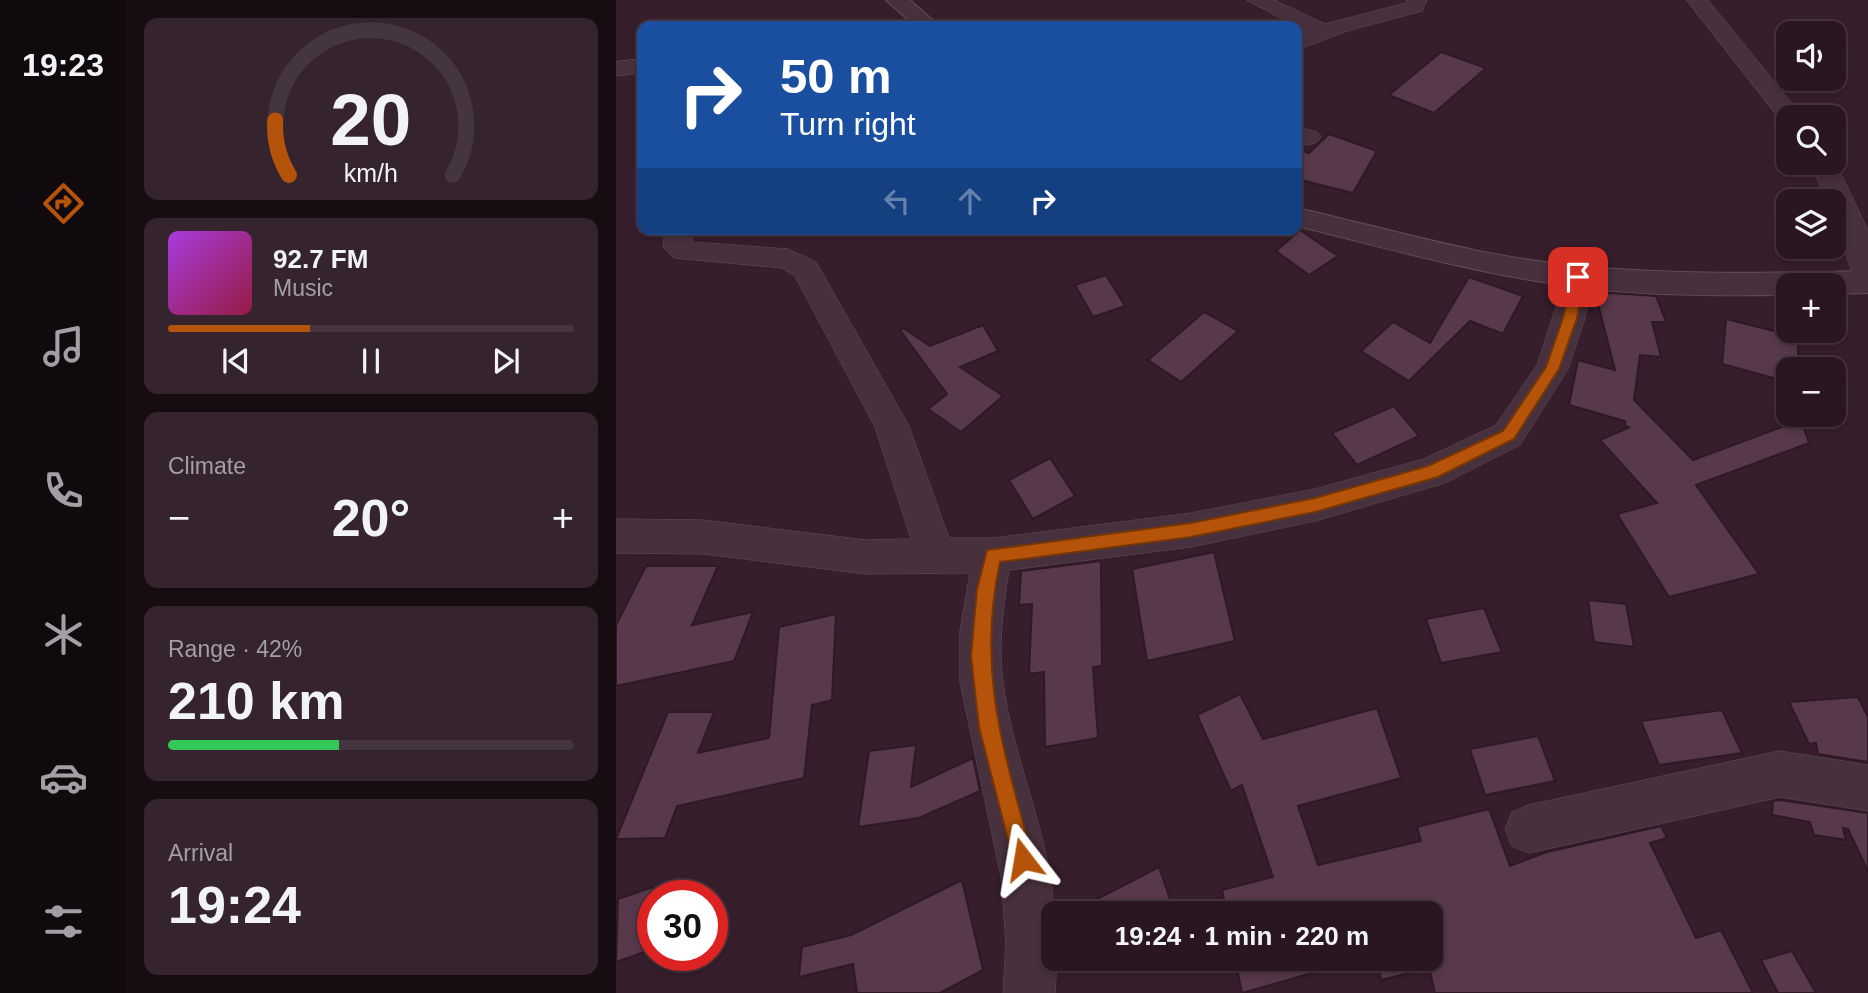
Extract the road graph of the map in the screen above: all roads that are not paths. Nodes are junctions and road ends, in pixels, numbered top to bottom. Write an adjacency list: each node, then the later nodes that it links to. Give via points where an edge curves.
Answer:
1 (897, 0): 5 (street)
2 (1256, 0): 6 (street)
3 (1418, 0): 8 (street, via 1415,7)
4 (1698, 0): 12 (street)
5 (922, 21)
6 (1301, 21)
7 (1302, 22): 8 (street)
8 (1324, 32): 9 (street)
9 (1302, 41)
10 (637, 67): 11 (street)
11 (616, 69)
12 (1781, 105)
13 (1829, 175): 17 (street, via 1857,236)
14 (1302, 219): 16 (street, via 1472,260)
15 (679, 235): 19 (street, via 677,247 684,251 788,259 806,268 892,426)
16 (1578, 277): 17 (street, via 1745,285); 20 (street, via 1552,369 1508,435 1432,472 1315,505 1191,530)
17 (1868, 279)
18 (616, 536): 19 (street, via 703,537 866,557)
19 (935, 554): 20 (street)
20 (993, 555): 23 (street, via 980,656 988,727 1023,859 1034,950)
21 (1868, 788): 22 (street, via 1780,774)
22 (1529, 829)
23 (1030, 993)

